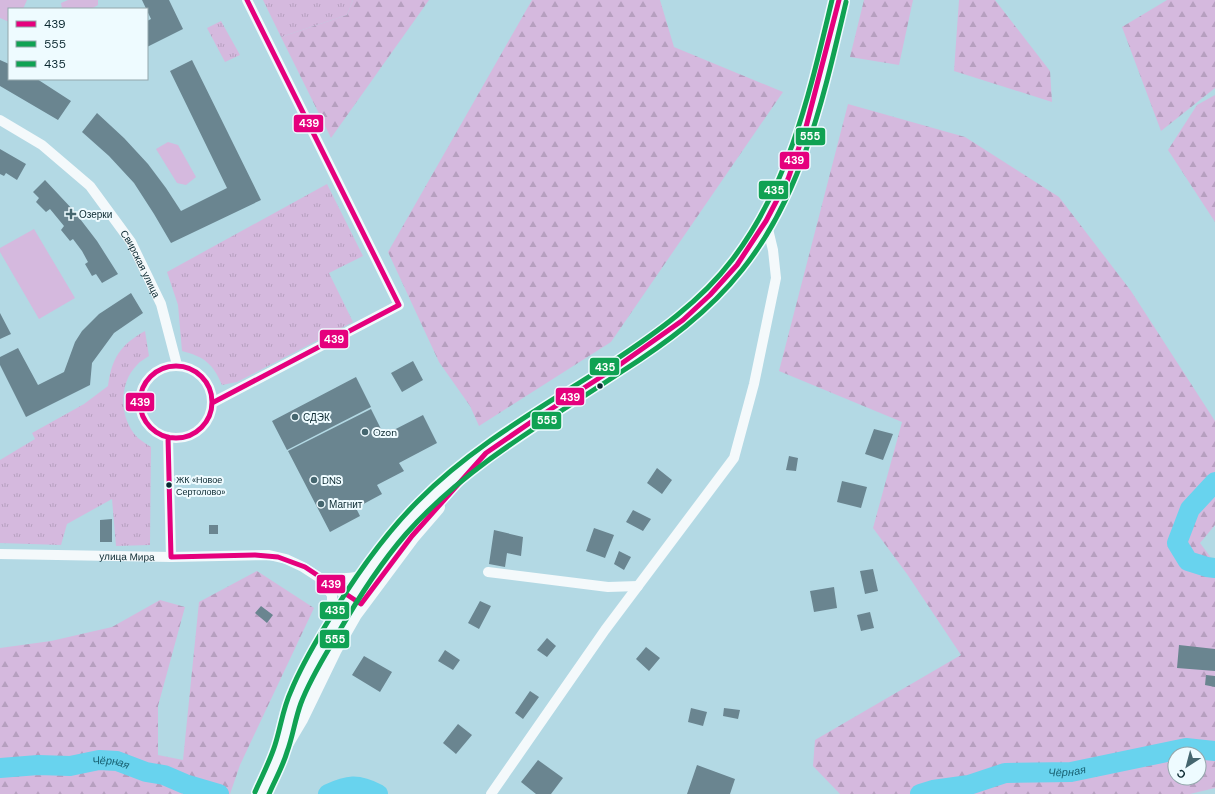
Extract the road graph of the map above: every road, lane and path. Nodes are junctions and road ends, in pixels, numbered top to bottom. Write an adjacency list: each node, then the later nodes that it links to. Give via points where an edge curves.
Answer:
1 (247, 0): 6 (street, via 399,305)
2 (839, 0): 4 (main road, via 806,127 788,179)
3 (0, 120): 5 (street, Свирская улица, via 42,145 90,186 131,242 161,304)
4 (766, 221): 8 (main road, via 737,265 683,320); 14 (street, via 776,278 754,384 734,458)
5 (176, 365): 6 (street, via 191,368 202,377 210,389); 7 (street, via 162,368 149,377 141,390 139,405 144,420 154,431)
6 (212, 403): 7 (street, via 210,414 196,432 178,438)
7 (168, 437): 10 (street)
8 (486, 454): 12 (main road, via 438,491 401,529); 15 (main road)
9 (0, 554): 10 (street, улица Мира)
10 (171, 557): 13 (street, улица Мира, via 269,555 286,558)
11 (488, 572): 14 (street, via 608,587)
12 (364, 575): 13 (street, via 344,579); 15 (main road)
13 (320, 577): 15 (street, улица Мира); 16 (street, via 332,595 332,614)
14 (638, 586): 19 (street)
15 (356, 601): 16 (main road); 17 (main road, via 300,719)
16 (321, 648): 17 (main road, via 290,713)
17 (281, 750): 18 (main road)
18 (263, 790)
19 (491, 794)

